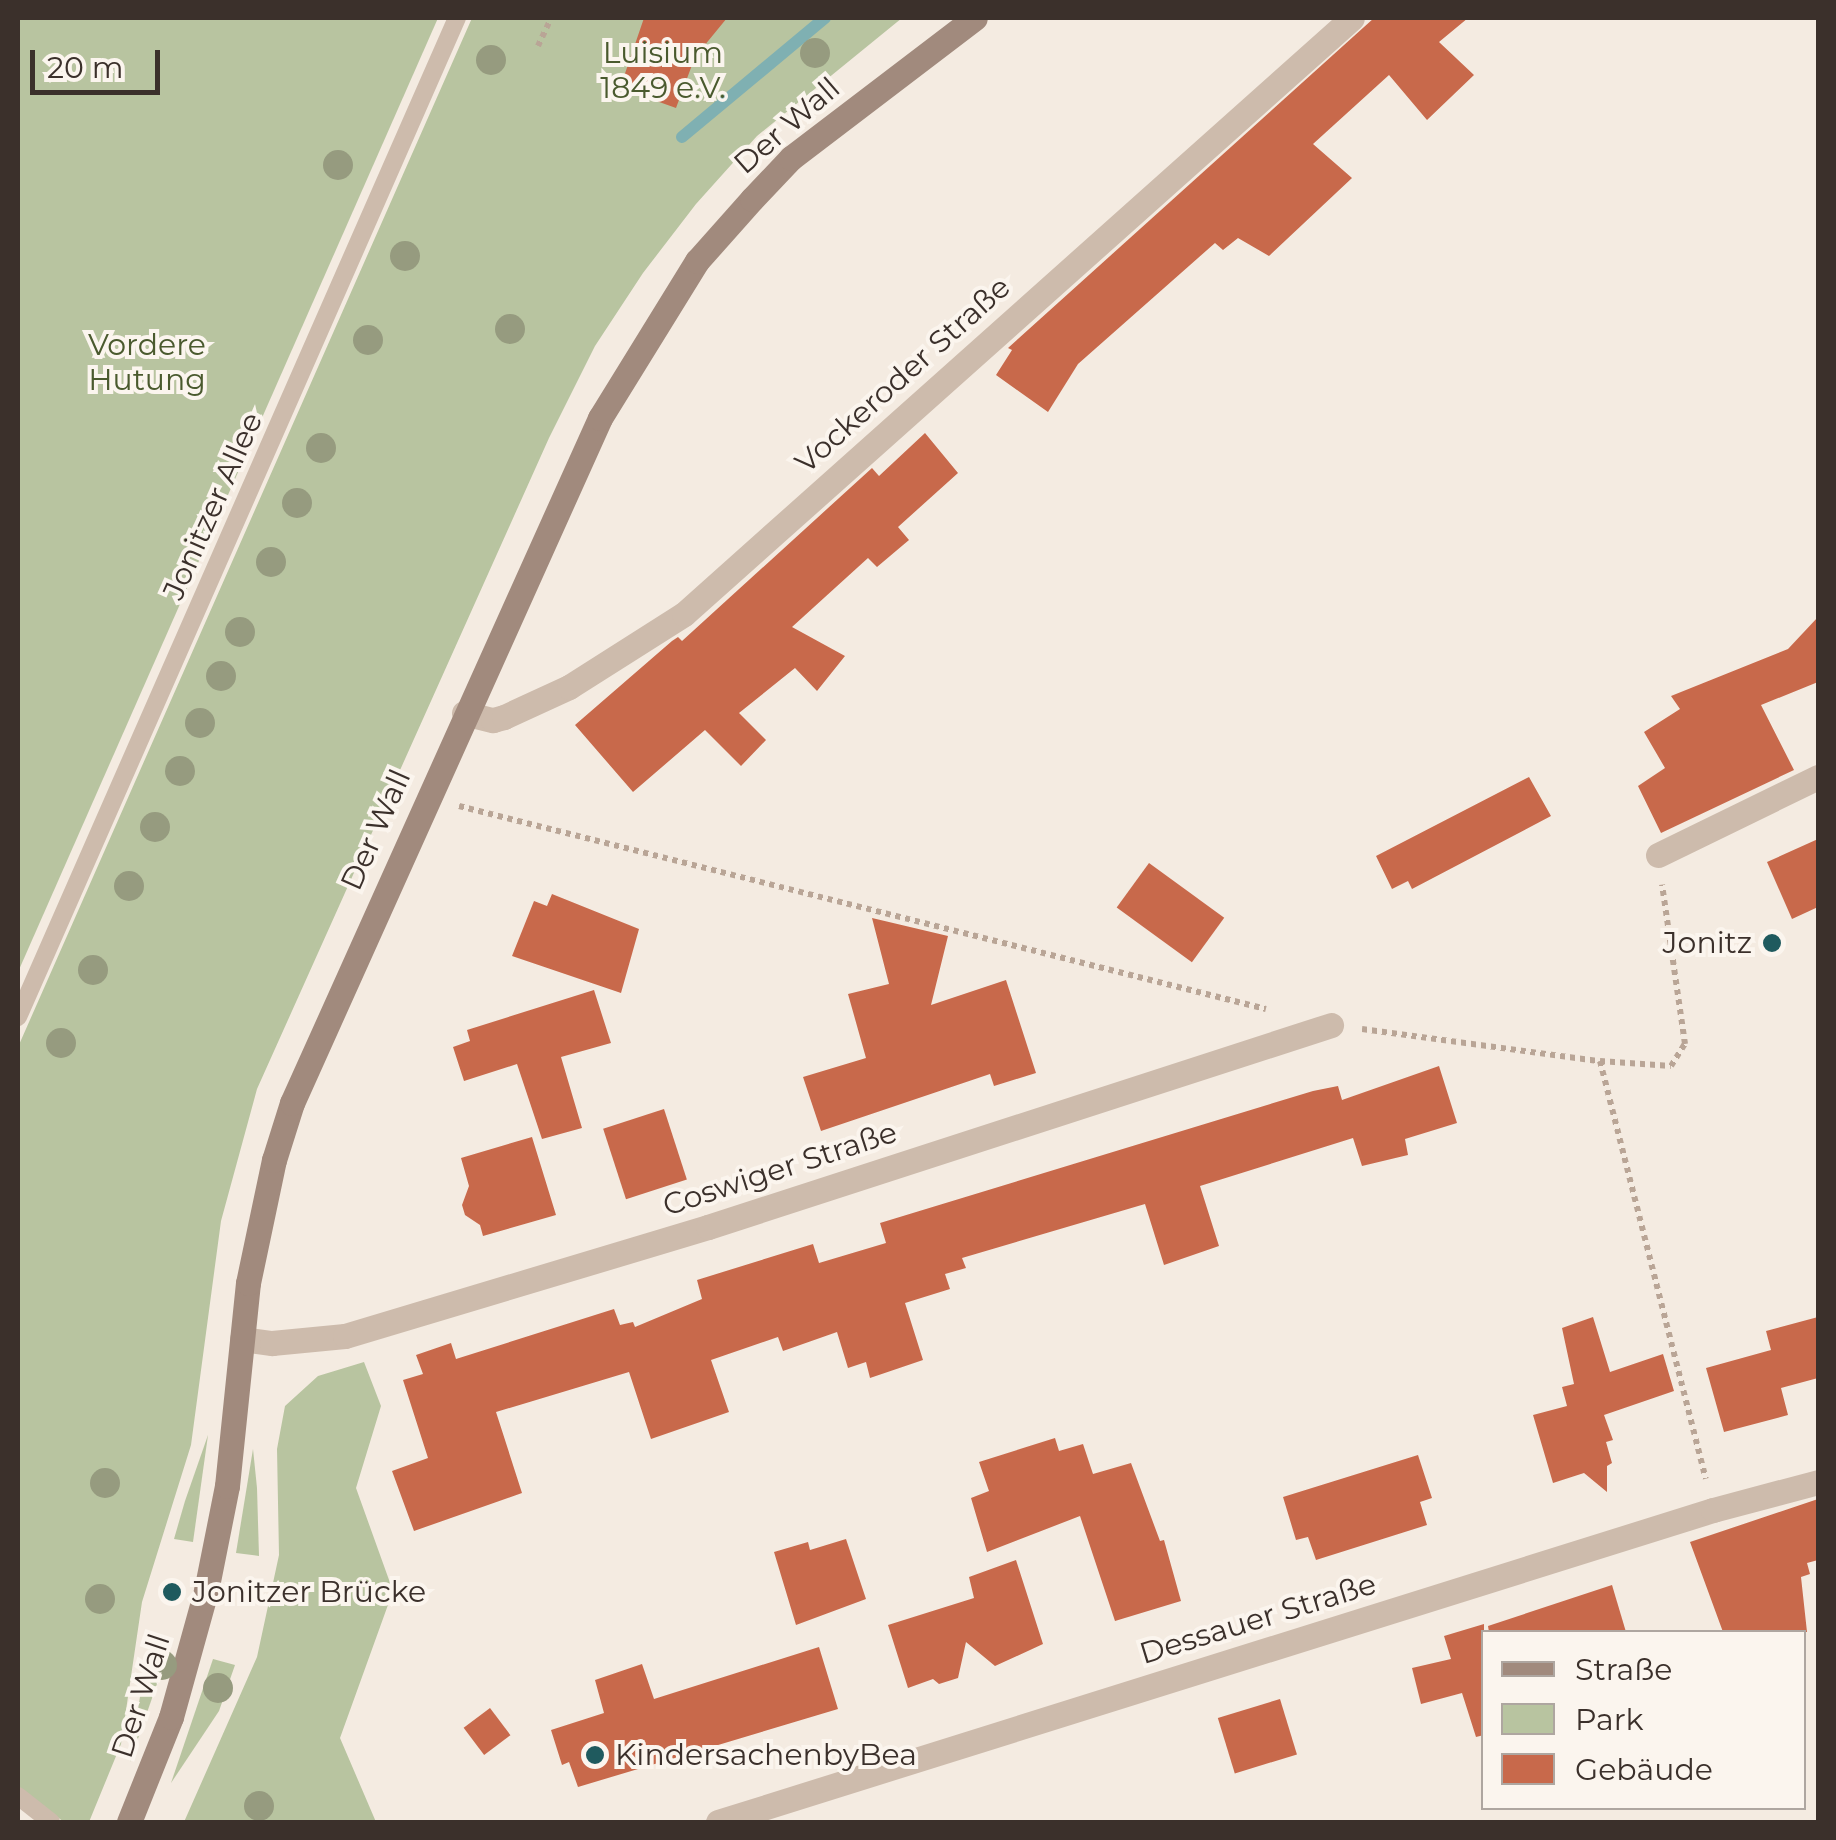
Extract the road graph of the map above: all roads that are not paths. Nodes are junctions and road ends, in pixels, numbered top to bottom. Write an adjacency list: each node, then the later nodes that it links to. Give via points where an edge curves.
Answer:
1 (458, 18): 7 (lane, Jonitzer Allee)
2 (975, 18): 4 (main road, Der Wall, via 791,158 697,262 600,418)
3 (1352, 18): 4 (street, Vockeroder Straße, via 684,614 569,687 504,717)
4 (464, 713): 9 (main road, Der Wall, via 292,1102 262,1214)
5 (1818, 777): 6 (street)
6 (1658, 854)
7 (18, 1017)
8 (1331, 1025): 9 (street, Coswiger Straße, via 708,1227 345,1336)
9 (242, 1339): 13 (main road, Der Wall, via 227,1486 206,1592 171,1717)
10 (1818, 1482): 14 (street, Dessauer Straße)
11 (18, 1796): 12 (lane)
12 (51, 1822)
13 (129, 1822)
14 (718, 1822)

